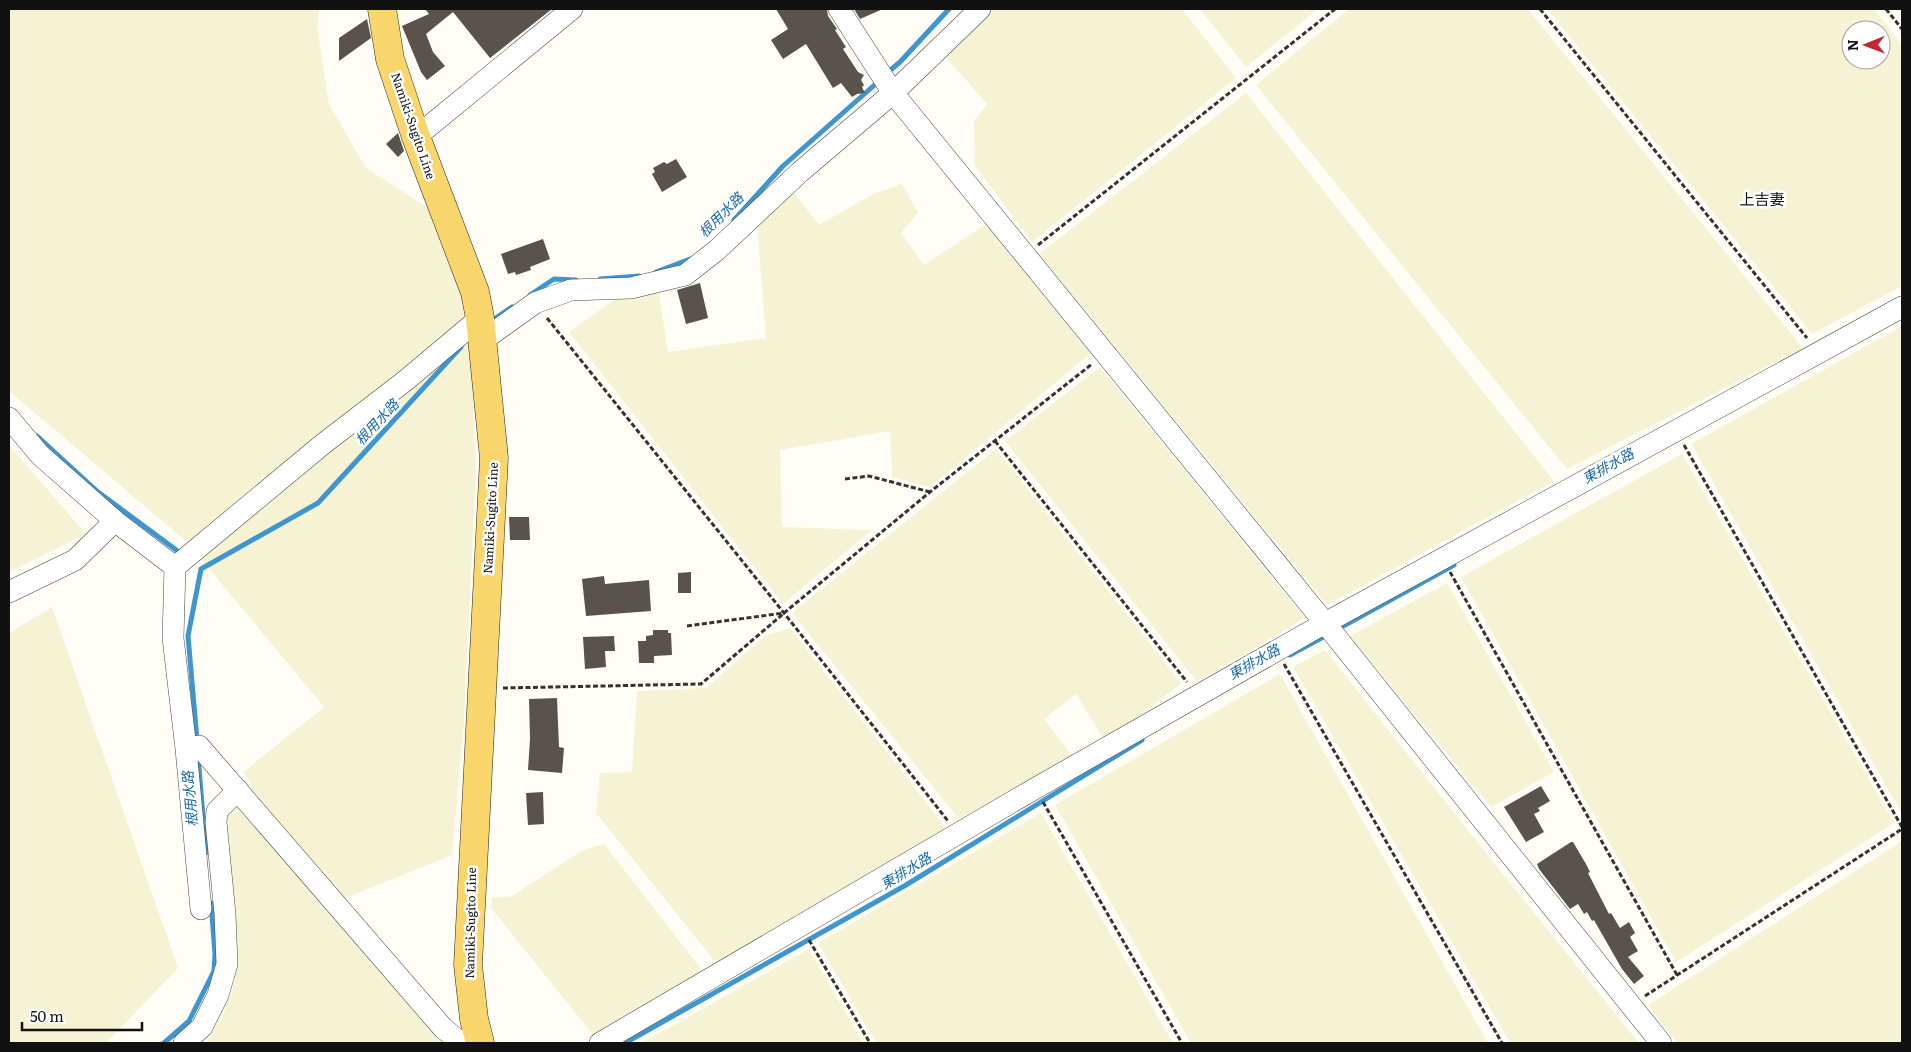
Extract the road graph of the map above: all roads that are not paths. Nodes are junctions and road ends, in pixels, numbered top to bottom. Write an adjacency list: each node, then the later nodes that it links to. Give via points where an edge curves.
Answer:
1 (382, 9): 6 (main road, Namiki-Sugito Line, via 390,59)
2 (572, 9): 6 (street)
3 (839, 9): 5 (street)
4 (980, 9): 5 (street)
5 (893, 93): 8 (street, via 685,276 631,288 571,290); 13 (street)
6 (416, 137): 8 (main road, Namiki-Sugito Line, via 475,292)
7 (1902, 306): 13 (street)
8 (481, 329): 11 (street, via 405,381 323,444); 18 (main road, Namiki-Sugito Line, via 494,458 468,965)
9 (9, 418): 10 (street, via 40,455)
10 (115, 521): 11 (street); 12 (street, via 75,560)
11 (175, 566): 14 (street, via 173,638)
12 (9, 592)
13 (1325, 624): 19 (street, via 1036,788); 20 (street)
14 (193, 747): 15 (street); 16 (street)
15 (238, 790): 17 (street, via 217,811 216,822 227,964 218,996 202,1027); 18 (street, via 443,1028 459,1041)
16 (201, 909)
17 (184, 1043)
18 (479, 1043)
19 (600, 1043)
20 (1661, 1043)

